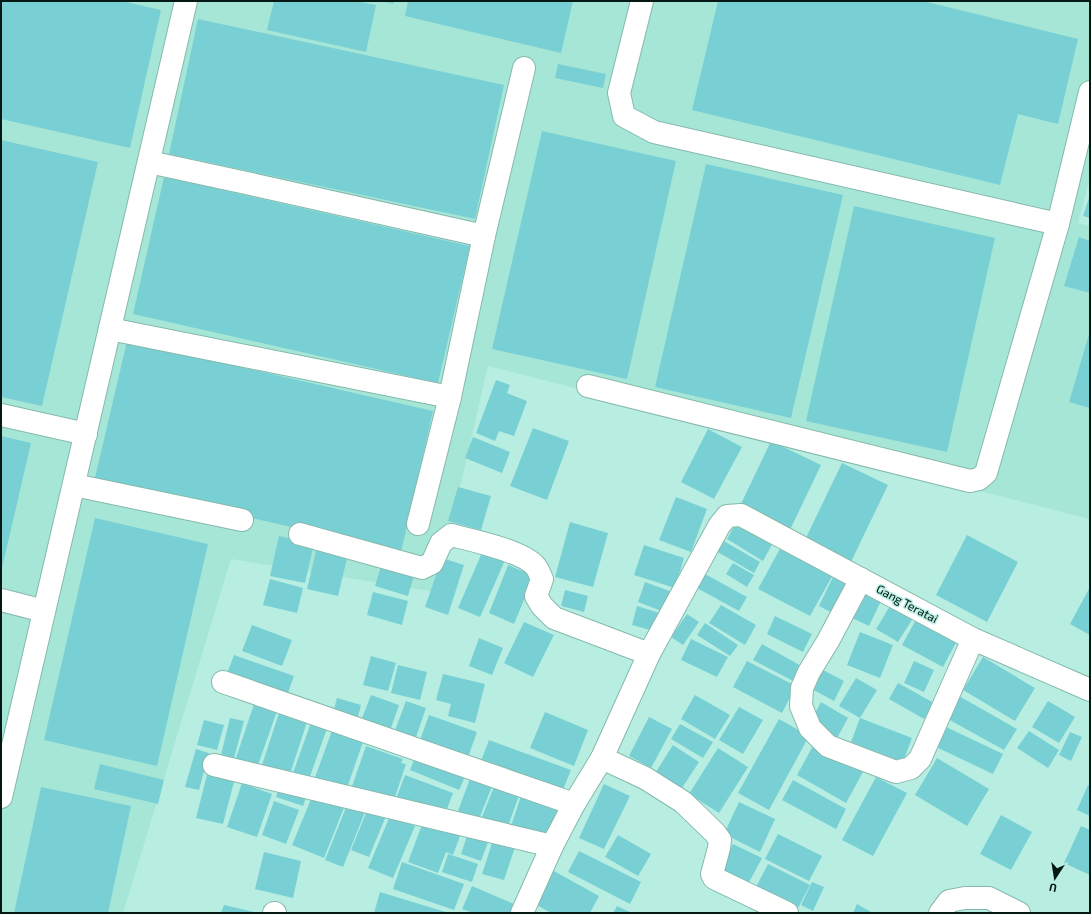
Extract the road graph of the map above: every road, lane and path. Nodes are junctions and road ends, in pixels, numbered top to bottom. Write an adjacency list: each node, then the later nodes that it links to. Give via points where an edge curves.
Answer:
1 (186, 1): 5 (street)
2 (642, 1): 6 (street, via 619,93 624,116 654,132)
3 (524, 68): 7 (street)
4 (1090, 92): 6 (street)
5 (149, 162): 7 (street); 8 (street)
6 (1058, 224): 9 (street, via 986,473 979,479 970,481)
7 (484, 236): 10 (street)
8 (110, 329): 10 (street); 12 (street)
9 (588, 386)
10 (450, 397): 15 (street)
11 (1, 415): 12 (street)
12 (86, 434): 13 (street)
13 (74, 485): 14 (street); 19 (street)
14 (242, 520)
15 (418, 524)
16 (300, 534): 21 (street, via 422,568 432,563 441,544 451,535 486,543 526,558 536,567 542,578 536,596 554,618)
17 (861, 579): 20 (street, Gang Teratai); 20 (street, via 802,688 801,706 810,728 828,746 896,772 912,768 920,759); 21 (street, Gang Teratai, via 741,515 727,516 719,526)
18 (1, 600): 19 (street)
19 (44, 610): 26 (street)
20 (973, 639): 23 (street, Gang Teratai)
21 (649, 654): 24 (street)
22 (223, 682): 27 (street)
23 (1090, 690)
24 (602, 758): 27 (street); 30 (street, via 644,778 683,802 715,834 720,840 712,874 714,878)
25 (214, 765): 28 (street)
26 (2, 787)
27 (574, 804): 28 (street)
28 (552, 846): 29 (street)
29 (522, 913)
30 (788, 913)
31 (940, 913): 32 (street, via 949,901 965,898 989,898)
32 (1019, 913)

